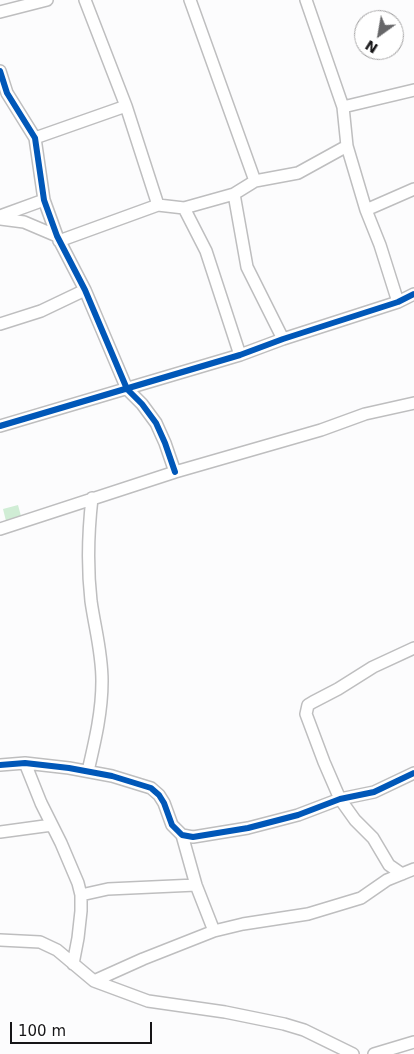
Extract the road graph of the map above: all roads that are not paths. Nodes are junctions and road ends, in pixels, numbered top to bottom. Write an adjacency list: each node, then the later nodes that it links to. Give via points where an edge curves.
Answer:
1 (47, 0): 5 (street)
2 (85, 0): 9 (street)
3 (190, 0): 13 (street)
4 (306, 0): 10 (street)
5 (0, 12)
6 (0, 71): 8 (street)
7 (414, 90): 10 (street)
8 (4, 95): 11 (street)
9 (126, 106): 11 (street); 17 (street)
10 (343, 107): 12 (street)
11 (35, 138): 16 (street)
12 (347, 146): 13 (street, via 298,173); 19 (street)
13 (255, 181): 15 (street)
14 (414, 189): 19 (street)
15 (234, 194): 18 (street); 26 (street, via 247,267)
16 (44, 200): 20 (street); 21 (street)
17 (158, 205): 18 (street); 21 (street)
18 (184, 208): 27 (street, via 206,251)
19 (366, 210): 24 (street)
20 (0, 217): 21 (street, via 24,222)
21 (58, 238): 22 (street)
22 (85, 290): 25 (street); 28 (street)
23 (412, 299): 24 (street)
24 (398, 302): 26 (street)
25 (0, 324)
26 (283, 339): 27 (street)
27 (240, 355): 28 (street)
28 (127, 389): 30 (street); 31 (street, via 156,423)
29 (414, 403): 31 (street, via 366,414)
30 (0, 426)
31 (176, 472): 32 (street)
32 (92, 498): 33 (street); 37 (street, via 88,569 102,682 100,721)
33 (0, 529)
34 (414, 648): 39 (street, via 373,667 313,702 306,710)
35 (25, 763): 36 (street); 37 (street); 40 (street)
36 (0, 765)
37 (88, 771): 42 (street, via 151,788 159,795 172,825)
38 (414, 773): 39 (street, via 374,792)
39 (340, 800): 42 (street, via 248,828 193,837); 44 (street, via 373,838 389,866)
40 (52, 825): 41 (street); 46 (street)
41 (0, 832)
42 (182, 835): 45 (street)
43 (414, 869): 44 (street)
44 (402, 874): 47 (street, via 361,898 325,910)
45 (196, 885): 46 (street, via 108,889); 47 (street)
46 (81, 895): 49 (street)
47 (214, 930): 50 (street)
48 (0, 940): 49 (street, via 40,942 57,950)
49 (73, 964): 50 (street)
50 (94, 981): 52 (street, via 148,1001 284,1024 304,1030)
51 (414, 1042): 53 (street)
52 (352, 1054)
53 (374, 1054)

